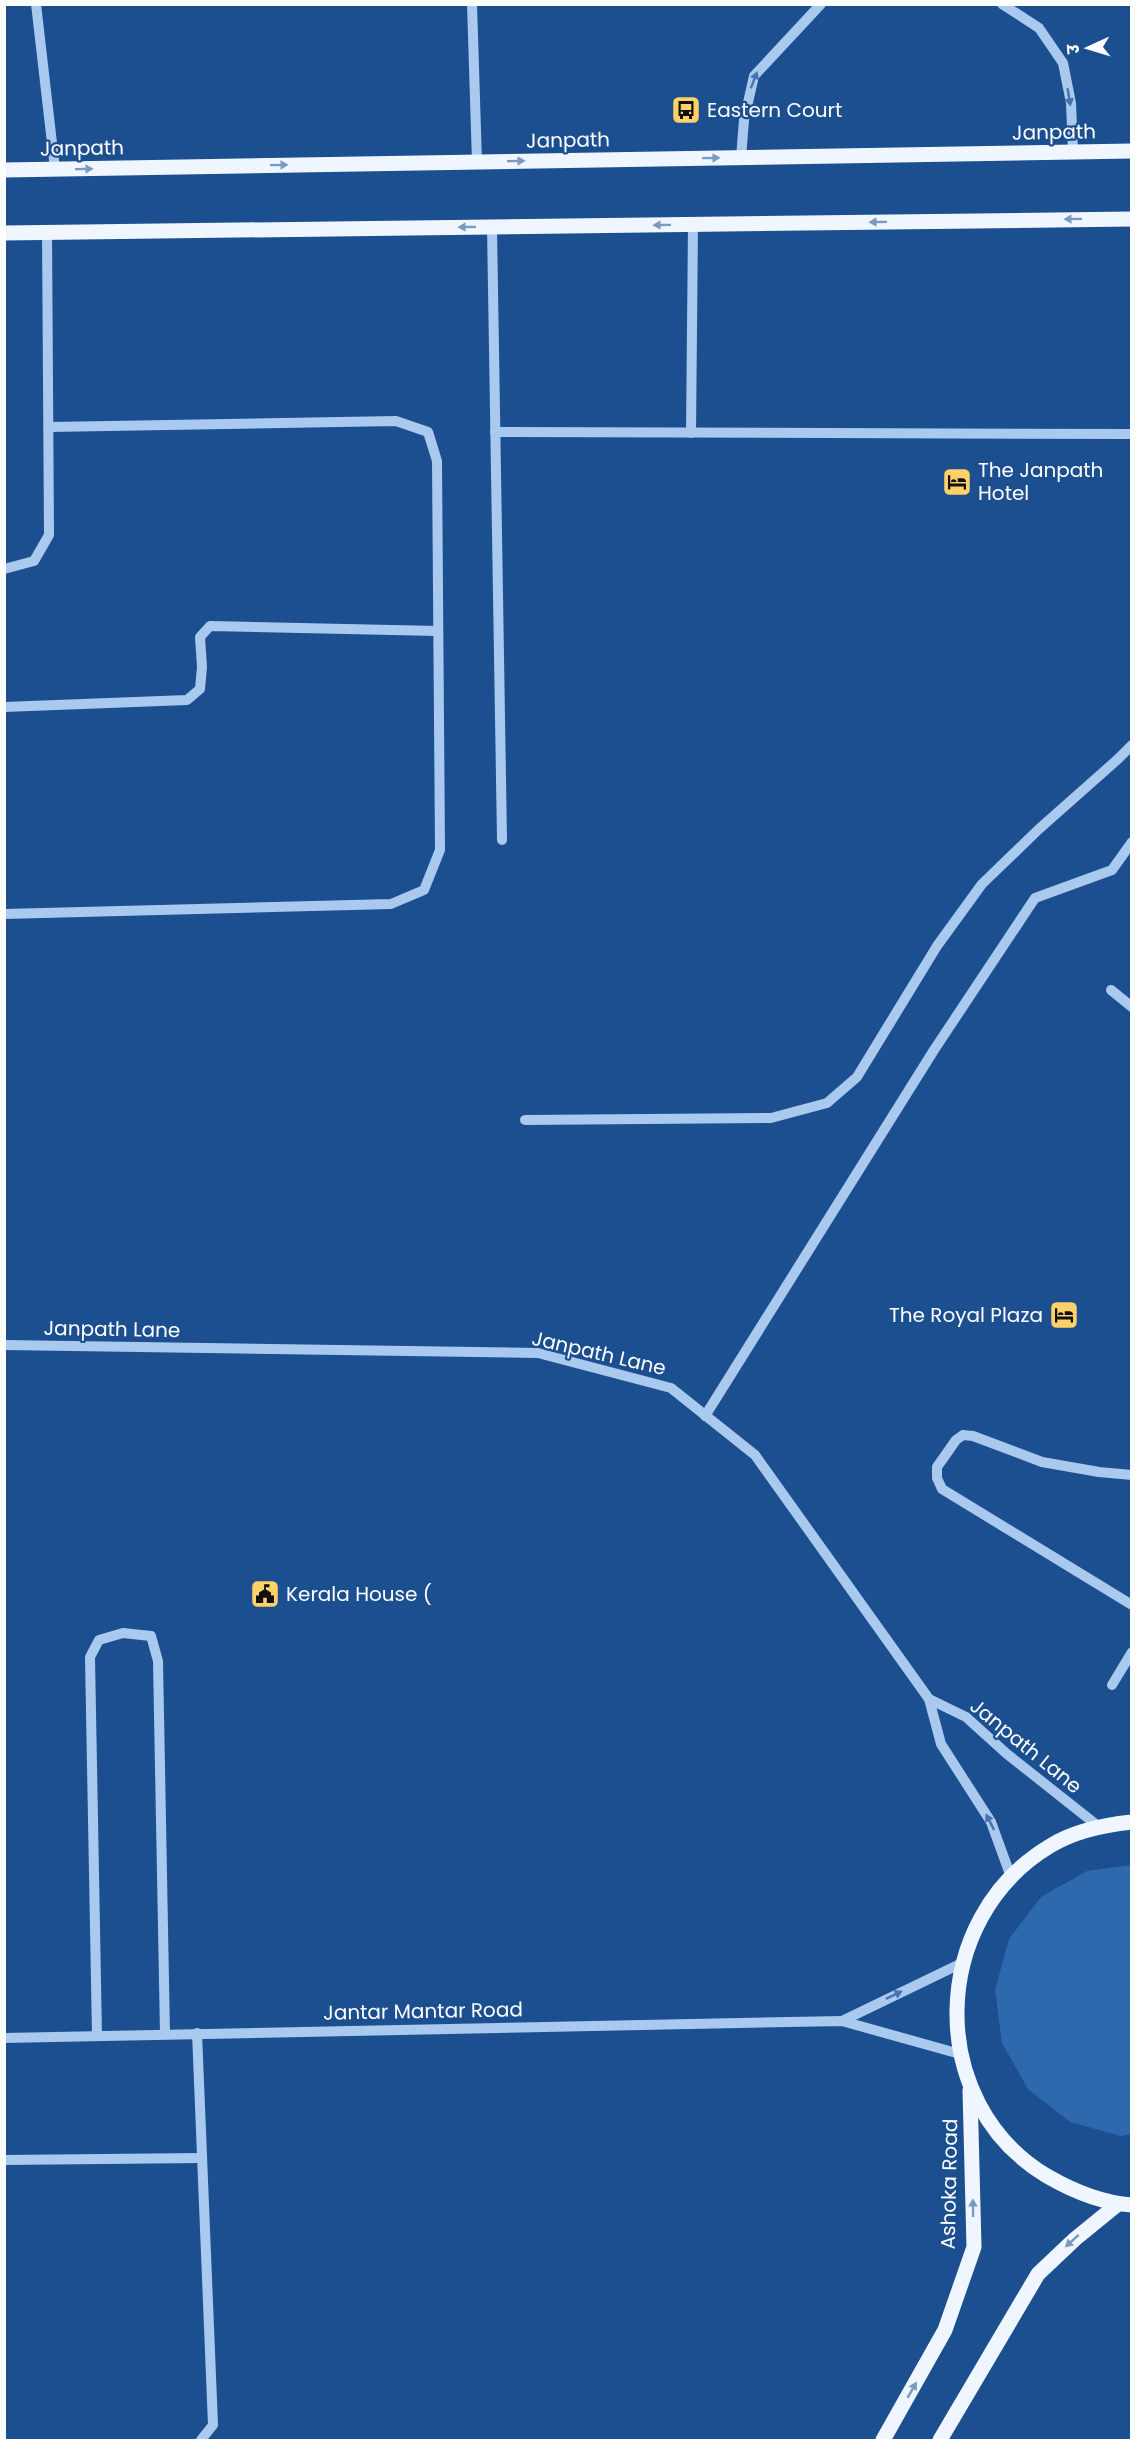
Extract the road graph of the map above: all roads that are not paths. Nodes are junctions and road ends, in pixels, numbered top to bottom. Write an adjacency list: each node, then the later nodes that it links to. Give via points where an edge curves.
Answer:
1 (36, 4): 9 (street)
2 (472, 4): 8 (street)
3 (821, 4): 7 (street, one-way to 3, via 754,76)
4 (1002, 4): 6 (street, one-way to 6, via 1040,28 1063,63 1071,103)
5 (1131, 151): 6 (main road, Janpath)
6 (1073, 153): 7 (main road, Janpath)
7 (741, 158): 8 (main road, Janpath, one-way to 7)
8 (477, 162): 9 (main road, Janpath, one-way to 8)
9 (55, 169): 10 (main road, Janpath)
10 (4, 170)
11 (1131, 219): 12 (main road, one-way to 12)
12 (693, 224): 13 (main road, one-way to 13); 18 (street)
13 (492, 227): 14 (main road, one-way to 14); 17 (street)
14 (47, 232): 15 (main road); 16 (street)
15 (4, 233)
16 (48, 427): 20 (street, via 49,536 34,561); 21 (street, via 396,421 428,432 437,461)
17 (495, 432): 18 (street); 24 (street)
18 (691, 433): 19 (street)
19 (1131, 434)
20 (4, 569)
21 (438, 631): 22 (street, via 210,626 200,637 200,689 186,700); 26 (street, via 440,850 424,890 390,904)
22 (4, 707)
23 (1131, 745): 29 (street, via 982,884 937,946 857,1077 827,1102 771,1118)
24 (502, 840)
25 (1131, 842): 31 (street, via 1112,870 1035,898 934,1050)
26 (4, 914)
27 (1111, 990): 28 (street)
28 (1131, 1007)
29 (525, 1120)
30 (4, 1345): 31 (street, Janpath Lane, via 538,1353 671,1388)
31 (705, 1416): 36 (street, Janpath Lane, via 755,1455)
32 (1131, 1475): 33 (street, via 1042,1462 963,1435 937,1467 942,1489)
33 (1131, 1605)
34 (1131, 1652): 35 (street)
35 (1112, 1684)
36 (929, 1699): 38 (street, Janpath Lane, via 966,1717); 39 (street, Janpath Lane, one-way to 36, via 992,1822 940,1744)
37 (1131, 1822): 38 (main road)
38 (1098, 1826): 39 (main road, via 1050,1846)
39 (1011, 1877): 40 (main road, via 981,1917)
40 (962, 1963): 41 (street, Jantar Mantar Road, one-way to 40); 46 (main road, via 955,2008)
41 (842, 2020): 42 (street, Jantar Mantar Road); 46 (street, Jantar Mantar Road)
42 (197, 2033): 43 (street, Jantar Mantar Road); 48 (street)
43 (165, 2034): 44 (street, Jantar Mantar Road); 44 (street, via 158,1661 151,1636 123,1633 99,1640 90,1658)
44 (97, 2036): 45 (street, Jantar Mantar Road)
45 (4, 2038)
46 (960, 2054): 47 (main road)
47 (970, 2088): 50 (main road, via 995,2131 1029,2165 1071,2190); 52 (main road, Ashoka Road, one-way to 47, via 945,2330 974,2247)
48 (202, 2158): 49 (street); 51 (street, via 213,2425)
49 (4, 2160)
50 (1125, 2205): 53 (main road, one-way to 53, via 1074,2239 1038,2274)
51 (201, 2440)
52 (883, 2440)
53 (940, 2440)

